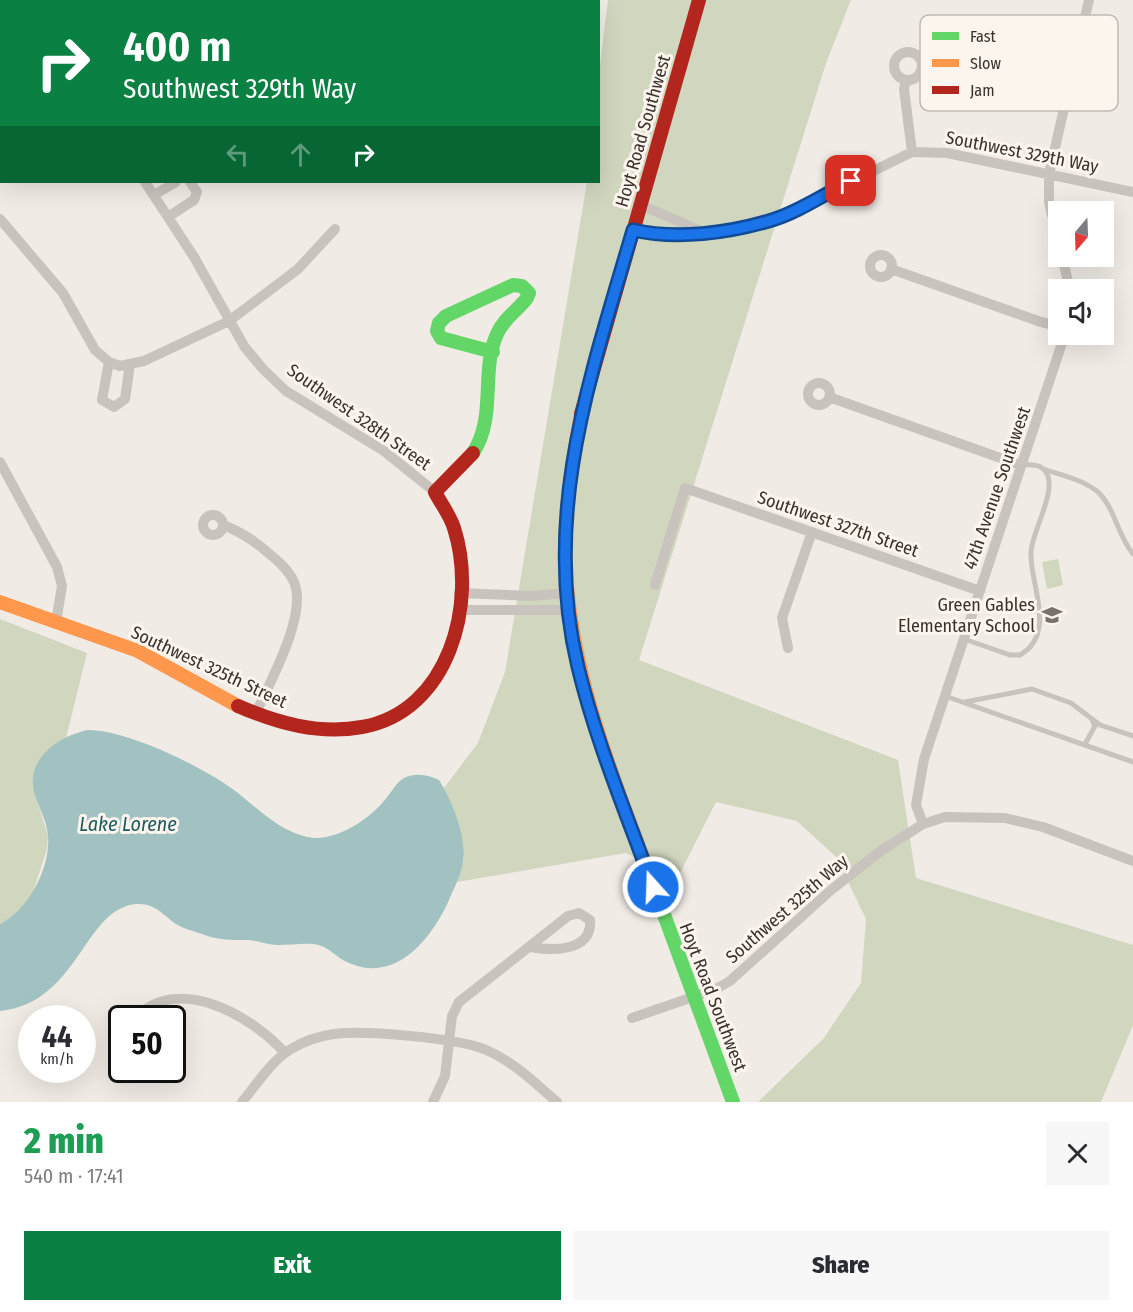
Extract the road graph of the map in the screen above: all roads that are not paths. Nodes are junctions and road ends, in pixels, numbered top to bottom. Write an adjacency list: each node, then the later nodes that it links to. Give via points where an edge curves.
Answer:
1 (699, 0): 14 (main road, Hoyt Road Southwest)
2 (1089, 0): 3 (street)
3 (1086, 15)
4 (906, 80): 6 (street)
5 (1063, 111): 7 (street)
6 (912, 152): 7 (street, Southwest 329th Way, via 947,153); 19 (street, Southwest 329th Way, via 773,220)
7 (1049, 174): 11 (street, Southwest 329th Way); 13 (street)
8 (146, 183): 12 (street, Southwest 328th Street)
9 (174, 183): 12 (street)
10 (191, 183): 15 (street, via 197,192 194,200)
11 (1133, 192)
12 (154, 195): 15 (street, Southwest 328th Street)
13 (1049, 201)
14 (641, 205): 18 (main road, Hoyt Road Southwest); 19 (street)
15 (168, 217): 21 (street, Southwest 328th Street)
16 (0, 219): 25 (street, via 63,293 94,350)
17 (335, 229): 21 (street, via 298,269)
18 (633, 230): 19 (street, Southwest 329th Way, via 657,235); 38 (main road, Hoyt Road Southwest, via 582,406 571,461)
19 (705, 233)
20 (891, 269): 22 (street)
21 (229, 321): 26 (street, via 144,361); 31 (street, Southwest 328th Street, via 244,346 286,391 384,451)
22 (1048, 324)
23 (1061, 345): 29 (street, 47th Avenue Southwest)
24 (493, 352): 24 (main road, via 500,326 528,298 527,288 513,285 446,316 439,323 437,331 441,338); 31 (main road, via 480,440 468,459)
25 (109, 362): 26 (street); 26 (street, via 102,400 114,407 125,399)
26 (125, 365)
27 (829, 397): 29 (street)
28 (0, 462): 42 (street, via 57,567 62,586)
29 (1020, 465): 30 (lane); 36 (street, 47th Avenue Southwest)
30 (1041, 468): 34 (lane, via 1078,481 1100,494); 43 (lane, via 1049,487 1031,549 1040,618 1034,639 1025,652 1015,655)
31 (435, 492): 37 (main road, Southwest 325th Street, via 454,527 459,549)
32 (223, 525): 47 (street, via 262,547 282,564 294,582 298,600 292,627)
33 (812, 532): 35 (street, Southwest 327th Street, via 685,488); 36 (street, Southwest 327th Street); 44 (street, via 782,618)
34 (1133, 554)
35 (655, 585)
36 (980, 591): 43 (street, 47th Avenue Southwest)
37 (459, 592): 38 (street, via 532,596); 41 (main road, Southwest 325th Street)
38 (567, 593): 40 (main road, Hoyt Road Southwest)
39 (0, 602): 42 (main road, Southwest 325th Street)
40 (570, 609): 41 (street); 55 (main road, Hoyt Road Southwest, via 578,666 606,755)
41 (459, 610): 47 (main road, Southwest 325th Street, via 454,641 444,666 428,690 405,710 373,726 342,731 315,730)
42 (56, 622): 47 (main road, Southwest 325th Street, via 159,661 184,678)
43 (964, 639): 45 (street, 47th Avenue Southwest)
44 (788, 648)
45 (945, 696): 46 (lane); 52 (street, 47th Avenue Southwest, via 918,782 916,805)
46 (964, 702): 48 (lane, via 1032,689 1071,703); 50 (lane)
47 (256, 713)
48 (1092, 718): 49 (lane, via 1100,725); 50 (lane, via 1095,726)
49 (1133, 736)
50 (1084, 744): 51 (lane)
51 (1133, 762)
52 (923, 824): 53 (street, Southwest 325th Way, via 945,817 1005,818 1043,827); 55 (street, Southwest 325th Way, via 831,890 736,976)
53 (1133, 861)
54 (531, 947): 54 (street, via 552,950 574,946 587,935 590,920 579,913 568,916); 58 (street, via 459,1002 453,1014)
55 (693, 997): 57 (street, Southwest 325th Way); 63 (main road, Hoyt Road Southwest)
56 (153, 1005): 59 (street, via 170,998 190,1000 249,1021)
57 (632, 1018)
58 (450, 1041): 59 (street, via 336,1034); 61 (street, via 445,1076); 62 (street, via 484,1049 501,1058 523,1071)
59 (285, 1053): 60 (street)
60 (242, 1102)
61 (433, 1102)
62 (557, 1102)
63 (734, 1102)

